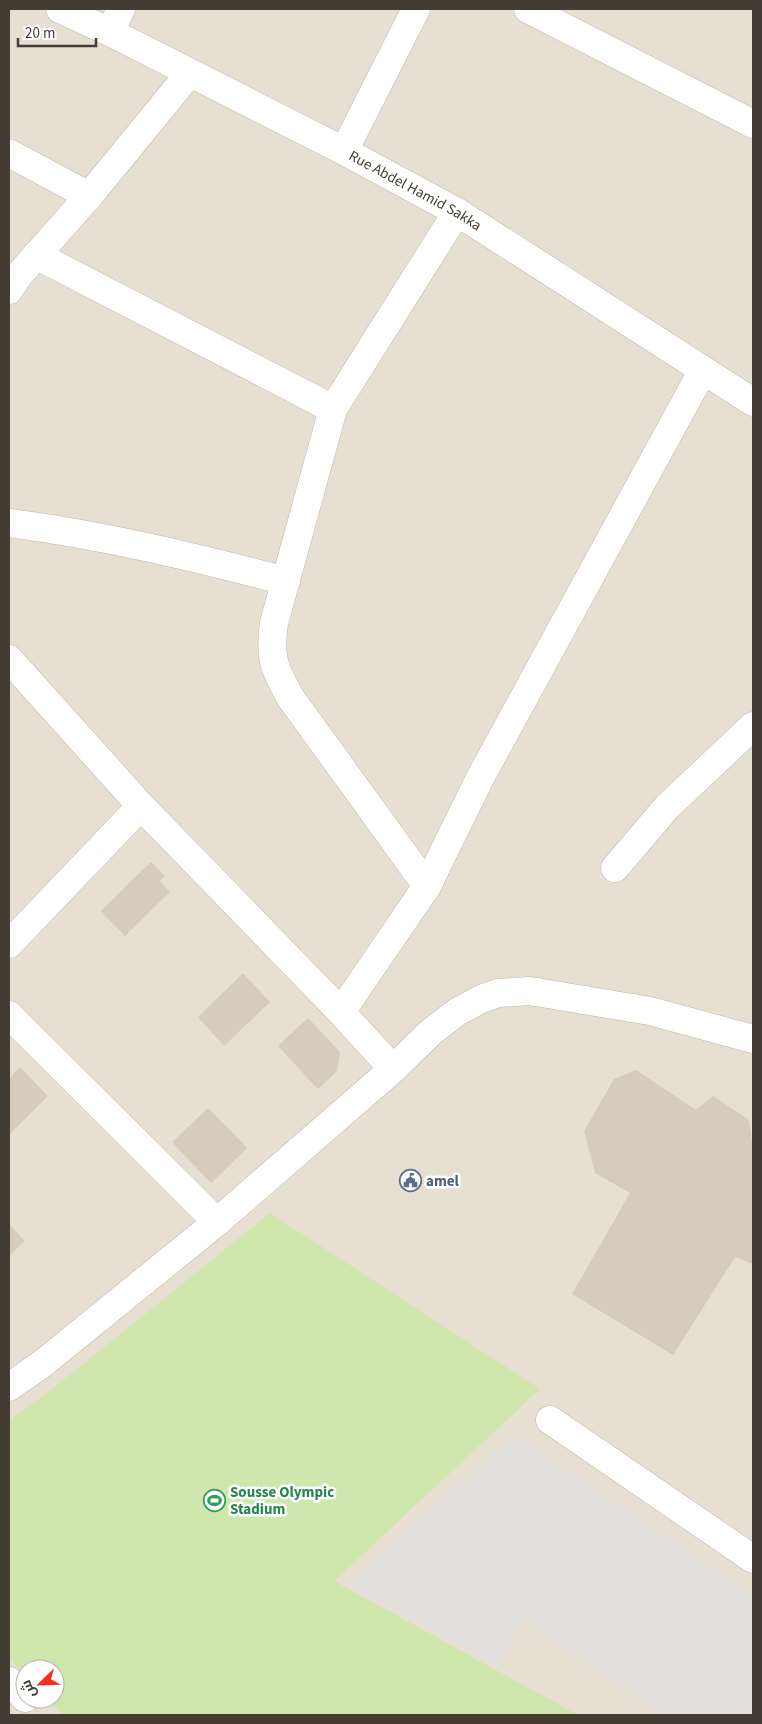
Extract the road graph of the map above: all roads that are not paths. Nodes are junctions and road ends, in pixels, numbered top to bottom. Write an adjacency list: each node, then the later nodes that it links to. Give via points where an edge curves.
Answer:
1 (60, 9): 4 (street, Rue Abdel Hamid Sakka)
2 (416, 9): 7 (street)
3 (539, 11): 6 (street)
4 (115, 21): 5 (street, Rue Abdel Hamid Sakka)
5 (189, 74): 7 (street, Rue Abdel Hamid Sakka); 9 (street)
6 (753, 124)
7 (344, 151): 10 (street, Rue Abdel Hamid Sakka)
8 (9, 153): 9 (street)
9 (88, 196): 11 (street)
10 (457, 212): 12 (street, Rue Abdel Hamid Sakka); 14 (street)
11 (16, 273): 14 (street)
12 (703, 370): 13 (street, Rue Abdel Hamid Sakka); 21 (street, via 480,778)
13 (753, 402)
14 (333, 409): 16 (street)
15 (9, 523): 16 (street, via 63,530 177,553)
16 (286, 581): 21 (street, via 271,646 276,672 290,697)
17 (9, 659): 19 (street)
18 (753, 726): 20 (street, via 667,807)
19 (142, 806): 22 (street); 23 (street)
20 (615, 868)
21 (427, 886): 23 (street)
22 (9, 944)
23 (341, 1012): 26 (street)
24 (9, 1015): 27 (street)
25 (753, 1039): 26 (street, via 650,1011 530,991 498,993 457,1012)
26 (393, 1069): 27 (street)
27 (217, 1222): 28 (street)
28 (9, 1387)
29 (550, 1420): 30 (street)
30 (753, 1558)

